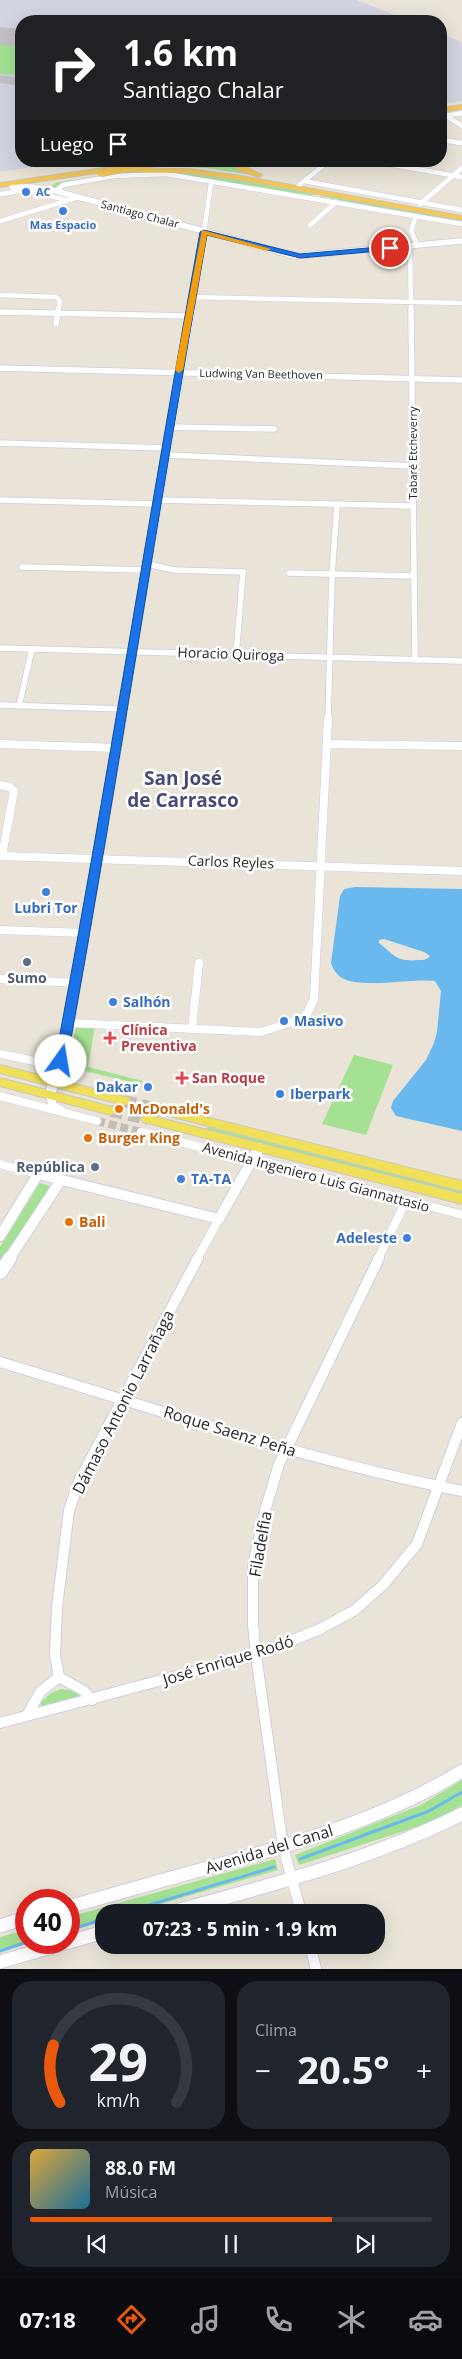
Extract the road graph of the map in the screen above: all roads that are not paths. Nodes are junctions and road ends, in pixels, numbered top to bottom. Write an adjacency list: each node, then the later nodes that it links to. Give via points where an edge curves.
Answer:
1 (462, 108): 2 (highway)
2 (447, 113)
3 (462, 113): 4 (street)
4 (447, 114)
5 (447, 117): 6 (street)
6 (462, 126)
7 (447, 141): 8 (street)
8 (462, 143)
9 (70, 167): 19 (highway)
10 (130, 167): 23 (highway, via 73,170)
11 (134, 167): 20 (highway, bridge)
12 (165, 167): 22 (highway, via 213,170)
13 (240, 167): 22 (highway, via 252,173)
14 (321, 167): 22 (street)
15 (406, 167): 17 (street)
16 (462, 168): 17 (street)
17 (453, 175): 18 (street); 32 (street)
18 (462, 177)
19 (0, 178)
20 (50, 182): 24 (highway); 25 (street, via 48,186)
21 (211, 183): 25 (street, via 166,174 131,174 63,185); 29 (street); 39 (street)
22 (300, 183): 32 (highway)
23 (0, 185): 24 (highway); 26 (highway, via 85,172 154,169 223,175)
24 (12, 187): 25 (street, Santiago Chalar)
25 (56, 191): 28 (street, Santiago Chalar)
26 (321, 192): 29 (street); 35 (highway)
27 (0, 194): 30 (street, via 27,190)
28 (78, 197): 30 (street); 39 (street, Santiago Chalar)
29 (313, 198): 31 (street)
30 (69, 200): 36 (street)
31 (336, 202): 34 (street); 38 (street)
32 (420, 205): 33 (street); 35 (highway)
33 (462, 210)
34 (416, 216): 37 (street); 41 (street, Tabaré Etcheverry, via 410,229)
35 (462, 216)
36 (0, 220)
37 (462, 224)
38 (310, 225)
39 (204, 232): 41 (street, Santiago Chalar, via 300,256); 43 (street)
40 (462, 241): 41 (street, Santiago Chalar)
41 (413, 246): 44 (street, Tabaré Etcheverry)
42 (0, 295): 47 (street, via 56,297 60,299)
43 (192, 297): 44 (street); 48 (street)
44 (412, 302): 45 (street); 52 (street, Tabaré Etcheverry)
45 (462, 303)
46 (0, 312): 47 (street)
47 (59, 313): 48 (street); 49 (street)
48 (189, 316): 51 (street)
49 (56, 324)
50 (0, 368): 51 (street, Ludwing Van Beethoven)
51 (178, 372): 52 (street, Ludwing Van Beethoven); 54 (street)
52 (413, 378): 53 (street, Ludwing Van Beethoven); 58 (street, Tabaré Etcheverry)
53 (462, 380)
54 (170, 427): 55 (street); 57 (street)
55 (274, 429)
56 (0, 443): 57 (street)
57 (166, 451): 58 (street); 60 (street)
58 (412, 466): 62 (street, Tabaré Etcheverry)
59 (0, 500): 60 (street)
60 (157, 502): 61 (street); 64 (street)
61 (337, 504): 62 (street); 66 (street)
62 (412, 506): 67 (street, Tabaré Etcheverry)
63 (22, 567): 64 (street)
64 (146, 567): 70 (street); 71 (street, via 243,572)
65 (289, 573): 66 (street)
66 (332, 575): 67 (street); 72 (street)
67 (413, 576): 73 (street, Tabaré Etcheverry)
68 (0, 648): 69 (street, Horacio Quiroga)
69 (32, 649): 70 (street, Horacio Quiroga); 76 (street)
70 (133, 651): 71 (street, Horacio Quiroga); 77 (street)
71 (236, 654): 72 (street, Horacio Quiroga)
72 (329, 656): 73 (street, Horacio Quiroga); 79 (street)
73 (415, 659): 74 (street, Horacio Quiroga)
74 (462, 661)
75 (0, 705): 76 (street)
76 (19, 706): 77 (street)
77 (123, 709): 81 (street)
78 (0, 744): 81 (street)
79 (327, 744): 80 (street); 85 (street)
80 (462, 746)
81 (117, 748): 84 (street)
82 (0, 786): 83 (street, via 14,791)
83 (1, 856): 84 (street, Carlos Reyles)
84 (98, 858): 85 (street, Carlos Reyles); 88 (street)
85 (320, 865): 86 (street, Carlos Reyles); 93 (street, via 314,999 308,1012 296,1022 261,1032)
86 (462, 871)
87 (0, 930): 88 (street)
88 (84, 933): 91 (street)
89 (199, 963): 93 (street)
90 (0, 979): 91 (street)
91 (76, 983): 92 (street)
92 (69, 1023): 93 (street); 95 (street)
93 (192, 1028)
94 (0, 1054): 95 (street)
95 (59, 1066): 98 (street)
96 (0, 1069): 98 (main road)
97 (0, 1082): 98 (main road)
98 (53, 1089): 100 (main road); 102 (main road); 103 (street, via 53,1106)
99 (0, 1096): 103 (street)
100 (124, 1101)
101 (162, 1110): 111 (main road, Avenida Ingeniero Luis Giannattasio)
102 (111, 1111)
103 (79, 1117): 105 (street)
104 (148, 1119): 107 (main road, Avenida Ingeniero Luis Giannattasio)
105 (98, 1122)
106 (142, 1132): 107 (street, Avenida Ingeniero Luis Giannattasio, via 204,1148)
107 (256, 1154): 112 (main road, Avenida Ingeniero Luis Giannattasio); 113 (street, Avenida Ingeniero Luis Giannattasio); 115 (street, Dámaso Antonio Larrañaga)
108 (0, 1164): 109 (street)
109 (38, 1174): 110 (street); 116 (street)
110 (61, 1180): 115 (street); 117 (street)
111 (462, 1186)
112 (462, 1199)
113 (406, 1200): 114 (street, Avenida Ingeniero Luis Giannattasio); 121 (street, Filadelfia)
114 (462, 1215)
115 (219, 1219): 119 (street, Dámaso Antonio Larrañaga)
116 (0, 1236)
117 (0, 1273)
118 (0, 1362): 119 (street, Roque Saenz Peña)
119 (121, 1399): 121 (street, Roque Saenz Peña); 125 (street, Dámaso Antonio Larrañaga, via 80,1479 69,1510 55,1654)
120 (462, 1423): 122 (street, José Enrique Rodó)
121 (286, 1449): 122 (street, Roque Saenz Peña, via 391,1477); 124 (street, Filadelfia, via 265,1511 253,1566)
122 (440, 1486): 123 (street, Roque Saenz Peña); 124 (street, José Enrique Rodó, via 417,1544 383,1585 348,1614)
123 (462, 1491)
124 (256, 1655): 126 (street, José Enrique Rodó); 131 (street, Filadelfia)
125 (59, 1677): 126 (street, via 78,1687); 127 (street, via 42,1691)
126 (92, 1700): 127 (street, José Enrique Rodó)
127 (27, 1716): 128 (street, José Enrique Rodó)
128 (0, 1723)
129 (462, 1772): 131 (street, Avenida del Canal, via 413,1800)
130 (462, 1814): 132 (street, via 407,1842)
131 (283, 1847): 132 (street, Filadelfia); 133 (street, Avenida del Canal)
132 (292, 1878): 134 (street); 135 (street, Filadelfia)
133 (80, 1904)
134 (200, 1904)
135 (299, 1904)
136 (15, 1921): 137 (street)
137 (0, 1926)
138 (95, 1934): 139 (street)
139 (80, 1939)
140 (27, 1954): 142 (street)
141 (312, 1954): 143 (street)
142 (0, 1962)
143 (316, 1969)

